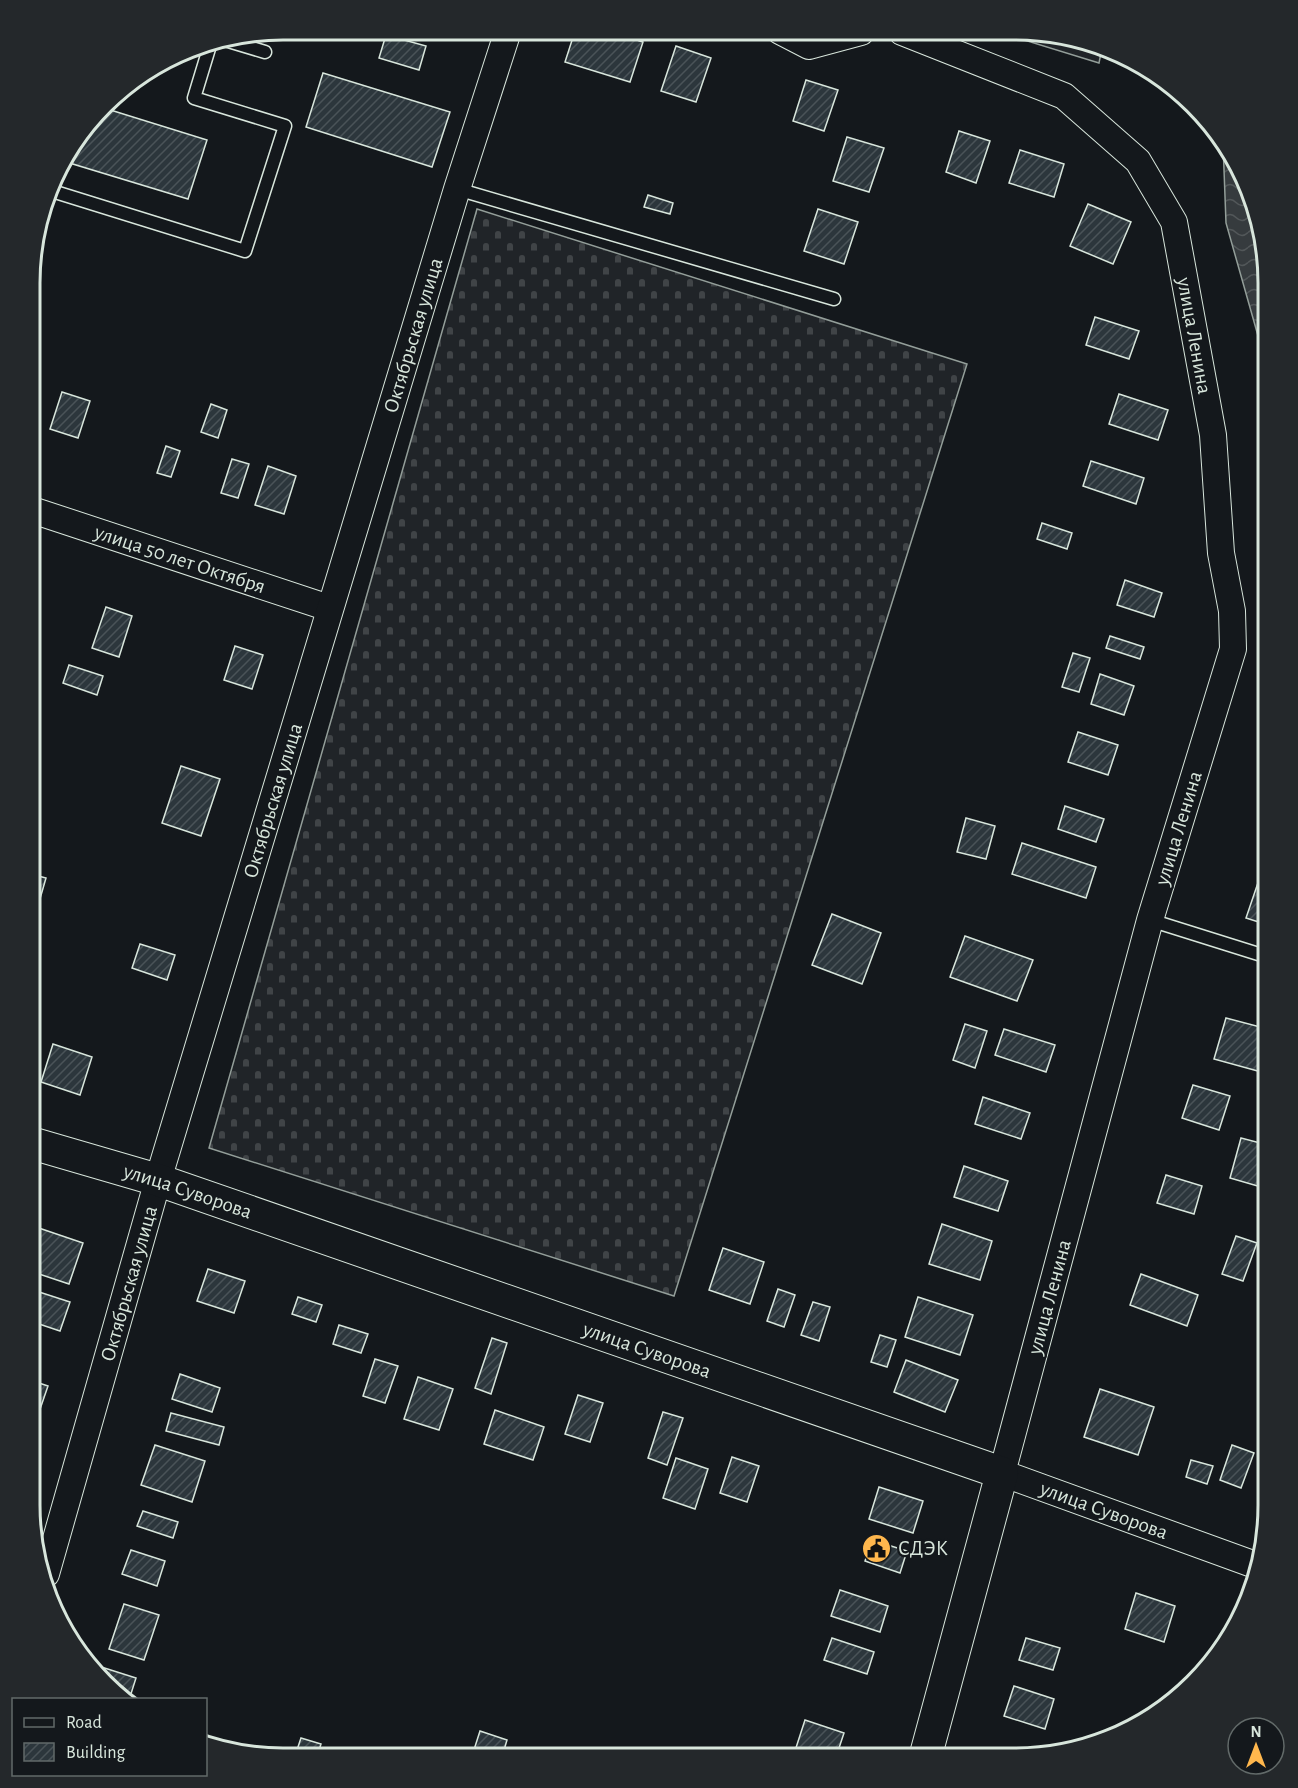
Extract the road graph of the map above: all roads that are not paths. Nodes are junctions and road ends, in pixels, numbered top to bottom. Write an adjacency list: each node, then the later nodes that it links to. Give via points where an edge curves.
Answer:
1 (505, 40): 8 (street, Октябрьская улица)
2 (797, 40): 3 (street, via 809,46)
3 (831, 40)
4 (922, 40): 13 (street, улица Ленина, via 1064,96 1138,161 1174,222 1213,435 1221,553 1232,611 1233,649)
5 (240, 44): 6 (lane)
6 (265, 52)
7 (208, 53): 9 (lane, via 194,98 285,126 245,251)
8 (457, 189): 10 (lane); 12 (street, Октябрьская улица)
9 (58, 193)
10 (834, 299)
11 (40, 513): 12 (street, улица 50 лет Октября)
12 (329, 608): 16 (street, Октябрьская улица)
13 (1150, 920): 14 (lane); 17 (street, улица Ленина)
14 (1258, 954)
15 (40, 1146): 16 (street, улица Суворова)
16 (158, 1180): 17 (street, улица Суворова); 19 (street, Октябрьская улица)
17 (1002, 1473): 18 (street, улица Суворова); 20 (street, улица Ленина)
18 (1250, 1563)
19 (49, 1565)
20 (928, 1748)

